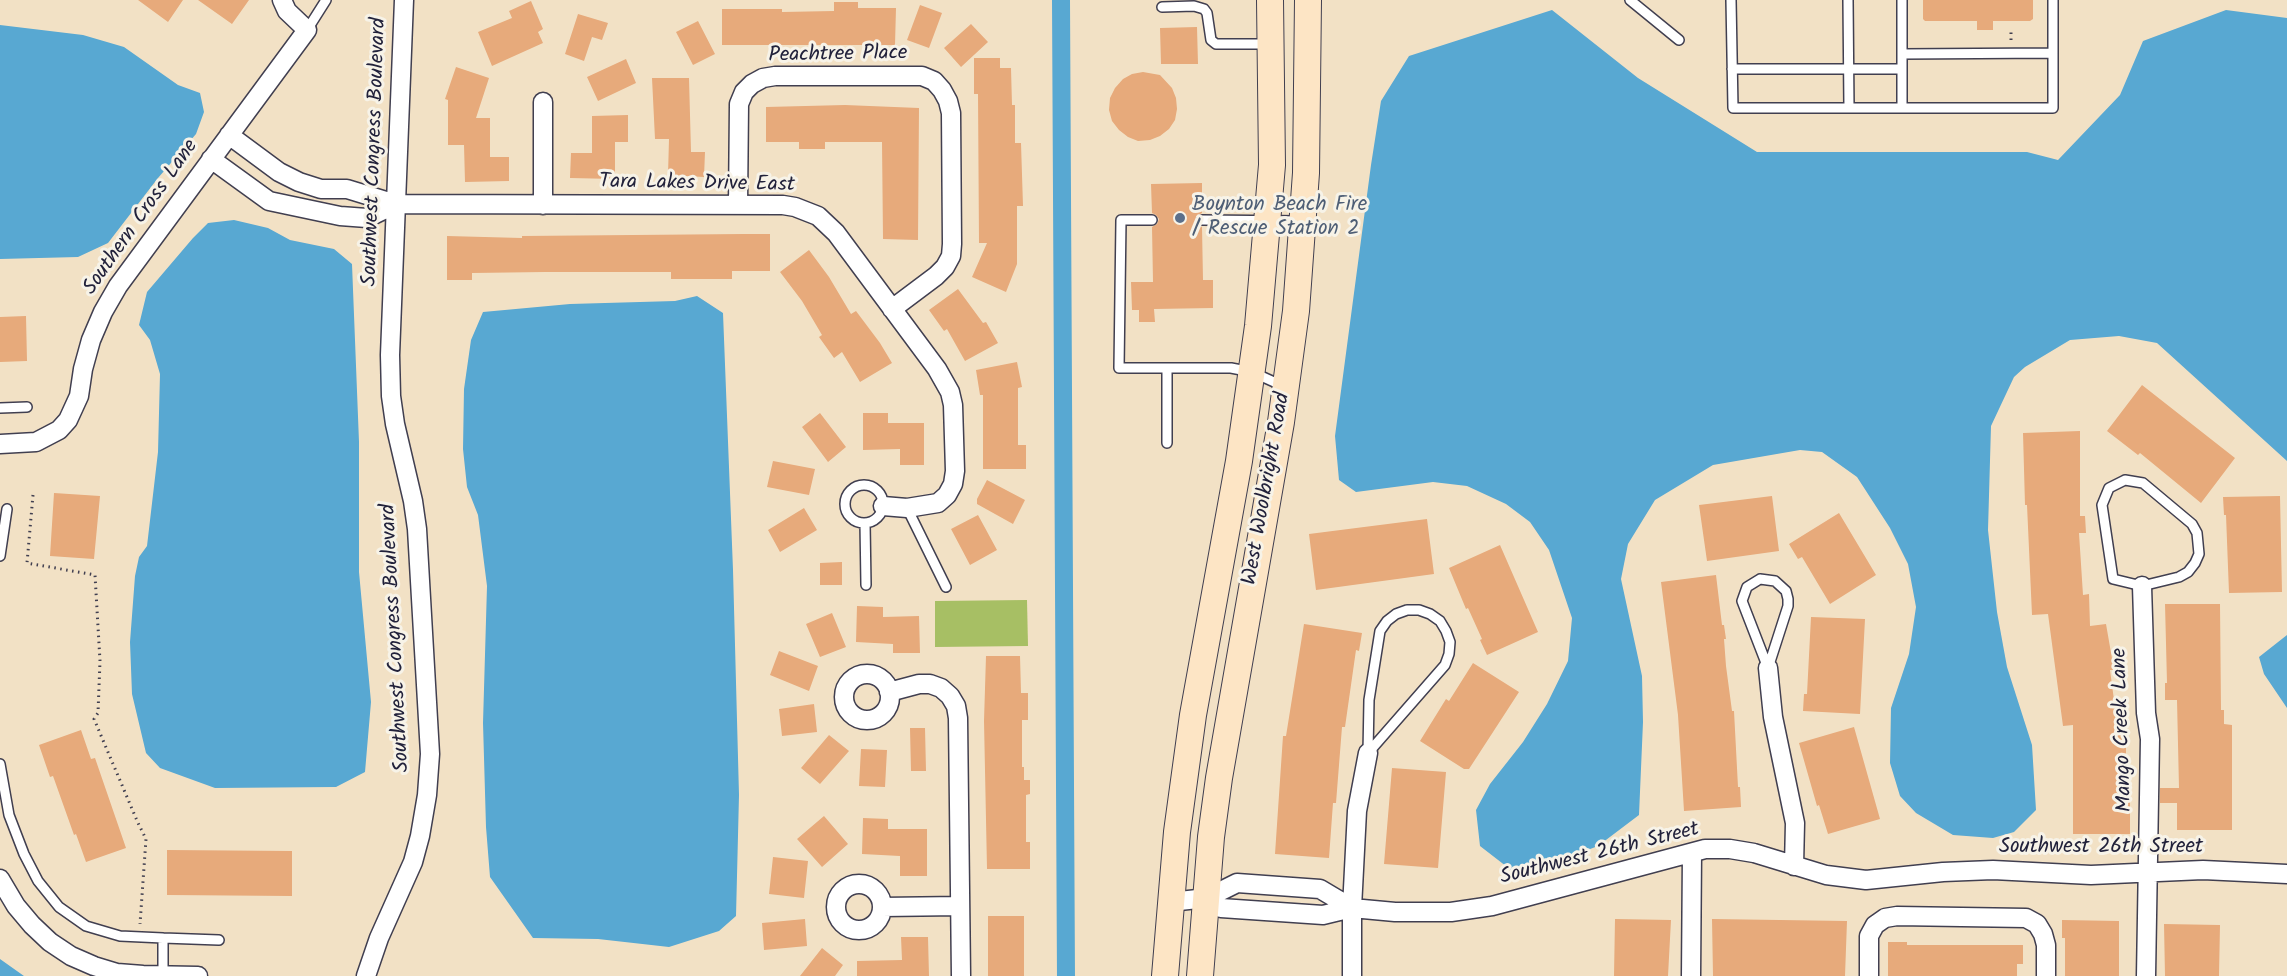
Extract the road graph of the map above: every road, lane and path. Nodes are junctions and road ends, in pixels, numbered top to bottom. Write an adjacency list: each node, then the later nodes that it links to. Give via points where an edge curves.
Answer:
1 (282, 0): 12 (street, via 287,11)
2 (326, 0): 12 (lane)
3 (404, 0): 27 (street, Southwest Congress Boulevard)
4 (1270, 0): 15 (main road, West Woolbright Road)
5 (1308, 0): 33 (main road, West Woolbright Road)
6 (1630, 0): 14 (lane)
7 (1731, 0): 20 (lane)
8 (1848, 0): 19 (lane)
9 (1902, 0): 18 (lane)
10 (2053, 0): 17 (lane)
11 (1162, 7): 15 (lane, via 1204,9 1211,40 1216,44)
12 (307, 30): 25 (street, Southern Cross Lane)
13 (2011, 30): 16 (path)
14 (1679, 40)
15 (1271, 44): 32 (main road, West Woolbright Road, via 1272,165)
16 (2011, 44)
17 (2053, 53): 18 (lane); 23 (lane, via 2053,108)
18 (1902, 54): 21 (lane)
19 (1849, 68): 20 (lane); 21 (lane); 24 (lane)
20 (1732, 69): 24 (lane, via 1733,108)
21 (1902, 69): 23 (lane)
22 (543, 102): 28 (street)
23 (1902, 107): 24 (lane)
24 (1850, 108)
25 (229, 135): 26 (street, Southern Cross Lane); 27 (street, Tara Lakes Drive East, via 299,182 321,189 347,189)
26 (211, 159): 27 (street, Tara Lakes Drive East, via 269,201 367,218); 41 (street, Southern Cross Lane, via 103,312 91,340 79,396 68,420 59,430 36,442)
27 (396, 204): 28 (street, Tara Lakes Drive East); 70 (street, Southwest Congress Boulevard, via 391,396 417,529 430,754 428,795 415,853)
28 (543, 205): 29 (street, Tara Lakes Drive East)
29 (738, 205): 34 (street, Tara Lakes Drive East, via 783,205 818,216 836,233); 34 (street, Peachtree Place, via 739,104 752,84 776,76 922,76 934,81 951,113 951,256 936,276)
30 (1152, 220): 35 (lane, via 1121,220 1119,368)
31 (1202, 220): 32 (lane)
32 (1268, 220): 33 (lane); 36 (main road, West Woolbright Road)
33 (1304, 222): 37 (main road, West Woolbright Road)
34 (892, 309): 44 (street, Tara Lakes Drive East, via 944,379 954,419 953,484 938,503)
35 (1167, 369): 36 (lane, via 1231,368); 40 (lane)
36 (1252, 372): 37 (lane); 61 (main road, West Woolbright Road, via 1193,715)
37 (1286, 387): 60 (main road, West Woolbright Road, via 1227,725 1211,837)
38 (27, 407): 39 (lane)
39 (0, 408)
40 (1167, 443)
41 (0, 444)
42 (33, 495): 65 (path, via 27,563 95,575 100,661 98,713 94,719 146,839)
43 (883, 506): 44 (street, Tara Lakes Drive East); 46 (lane, via 877,518); 46 (lane, via 880,494 870,486 851,490 846,508 853,519)
44 (907, 508): 50 (lane)
45 (7, 509): 47 (lane)
46 (865, 523): 48 (lane)
47 (0, 556)
48 (866, 585)
49 (2142, 586): 49 (lane, via 2113,579 2104,525 2104,496 2109,488 2125,480 2150,488 2192,524 2200,543 2195,563 2188,572); 57 (street, Mango Creek Lane, via 2150,739)
50 (946, 587)
51 (1768, 668): 51 (lane, via 1742,601 1748,587 1760,579 1775,580 1788,598); 56 (street, via 1773,717 1795,823)
52 (889, 692): 62 (street, via 930,684 941,688 956,706)
53 (1368, 753): 53 (lane, via 1369,700 1380,631 1387,621 1407,610 1430,614 1440,621 1450,642 1445,665); 64 (street, via 1357,811)
54 (0, 764): 66 (lane, via 9,815 24,854 38,881 59,907 86,926 120,936)
55 (1692, 853): 56 (street, Southwest 26th Street, via 1730,849); 64 (street, Southwest 26th Street, via 1492,906 1423,913); 75 (street)
56 (1794, 866): 57 (street, Southwest 26th Street, via 1839,878 1866,880 1992,870 2091,875)
57 (2146, 873): 58 (street, Southwest 26th Street, via 2203,870); 78 (street, Mango Creek Lane)
58 (2287, 874)
59 (0, 879): 68 (street, via 32,925 71,956 117,973)
60 (1207, 898): 61 (street, Southwest 26th Street); 64 (street, Southwest 26th Street, via 1221,908 1323,915); 64 (street, Southwest 26th Street, via 1237,883 1320,889); 73 (main road, West Woolbright Road)
61 (1170, 902): 72 (main road, West Woolbright Road)
62 (960, 906): 63 (street); 71 (street)
63 (882, 907)
64 (1352, 908): 74 (street)
65 (140, 925)
66 (164, 938): 67 (lane); 68 (lane)
67 (219, 940)
68 (163, 976): 69 (street)
69 (198, 976)
70 (366, 976)
71 (961, 976)
72 (1165, 976)
73 (1200, 976)
74 (1352, 976)
75 (1691, 976)
76 (1869, 976): 77 (street, via 1869,936 1875,925 1897,916 2026,918 2037,924 2043,934)
77 (2046, 976)
78 (2146, 976)

